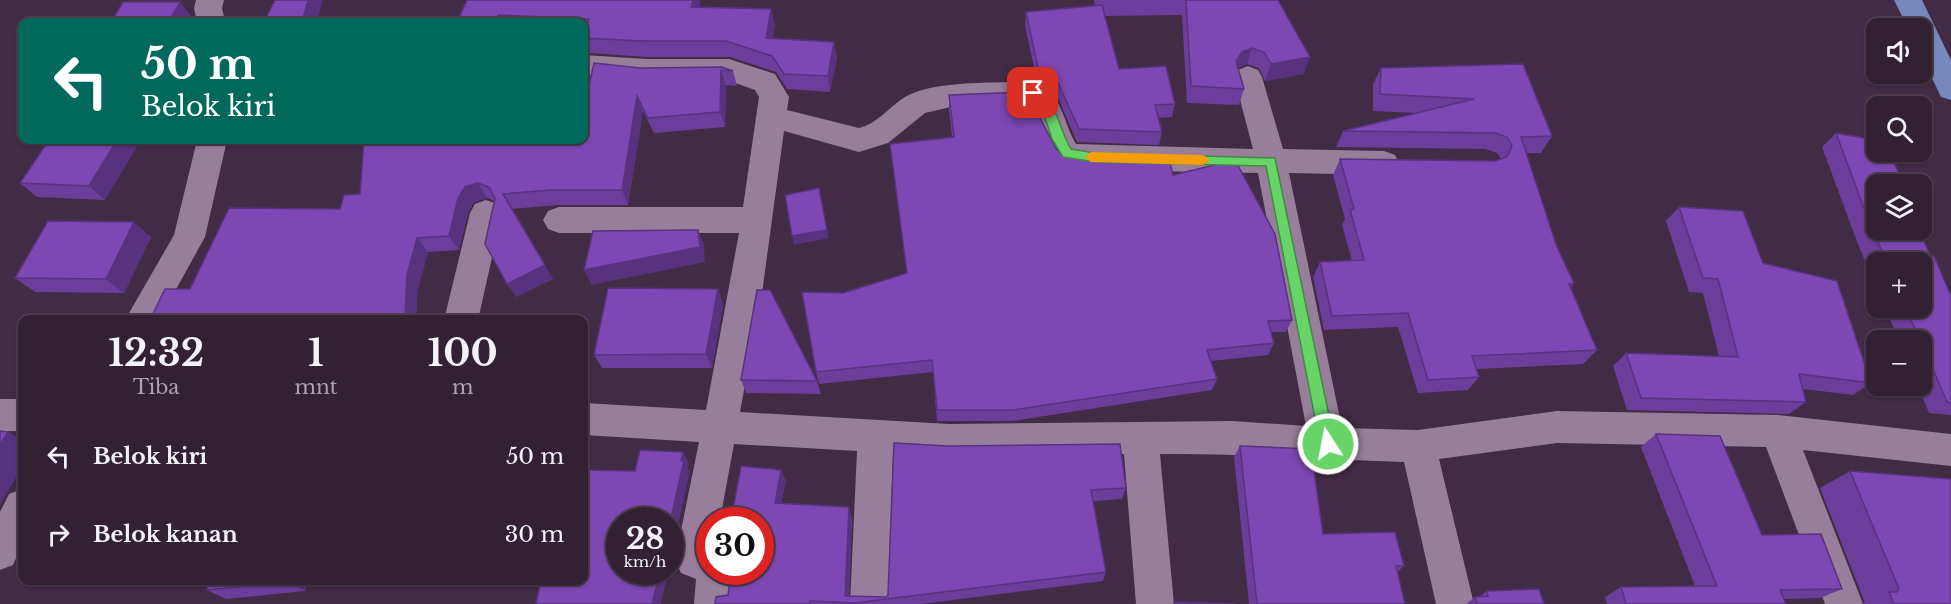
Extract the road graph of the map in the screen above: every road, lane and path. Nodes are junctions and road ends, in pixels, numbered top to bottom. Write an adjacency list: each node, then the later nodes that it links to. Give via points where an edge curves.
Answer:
1 (210, 0): 3 (street)
2 (1908, 0): 6 (highway)
3 (210, 18)
4 (588, 65): 7 (street, via 646,70 729,69 765,82 774,97)
5 (1248, 77): 9 (street)
6 (1951, 89)
7 (772, 117): 9 (street, via 859,140 877,135 916,104 959,94 1033,93 1048,109 1067,154); 13 (street)
8 (211, 144): 14 (street, via 189,237)
9 (1271, 162): 10 (street); 23 (street)
10 (1413, 163)
11 (486, 213): 15 (street)
12 (559, 220): 13 (street)
13 (757, 220): 19 (street)
14 (144, 315)
15 (462, 315)
16 (0, 415): 17 (street)
17 (18, 415)
18 (588, 418): 19 (street)
19 (720, 424): 21 (street); 26 (street)
20 (1778, 431): 24 (street, via 1557,427); 25 (street); 34 (street)
21 (876, 436): 22 (street, via 949,440); 31 (street)
22 (1141, 438): 23 (street, via 1232,437); 32 (street)
23 (1328, 444): 24 (street)
24 (1418, 446): 33 (street)
25 (1951, 450)
26 (704, 507)
27 (18, 514): 28 (street)
28 (0, 552)
29 (715, 585): 30 (street)
30 (713, 604)
31 (869, 604)
32 (1155, 604)
33 (1455, 604)
34 (1844, 604)

